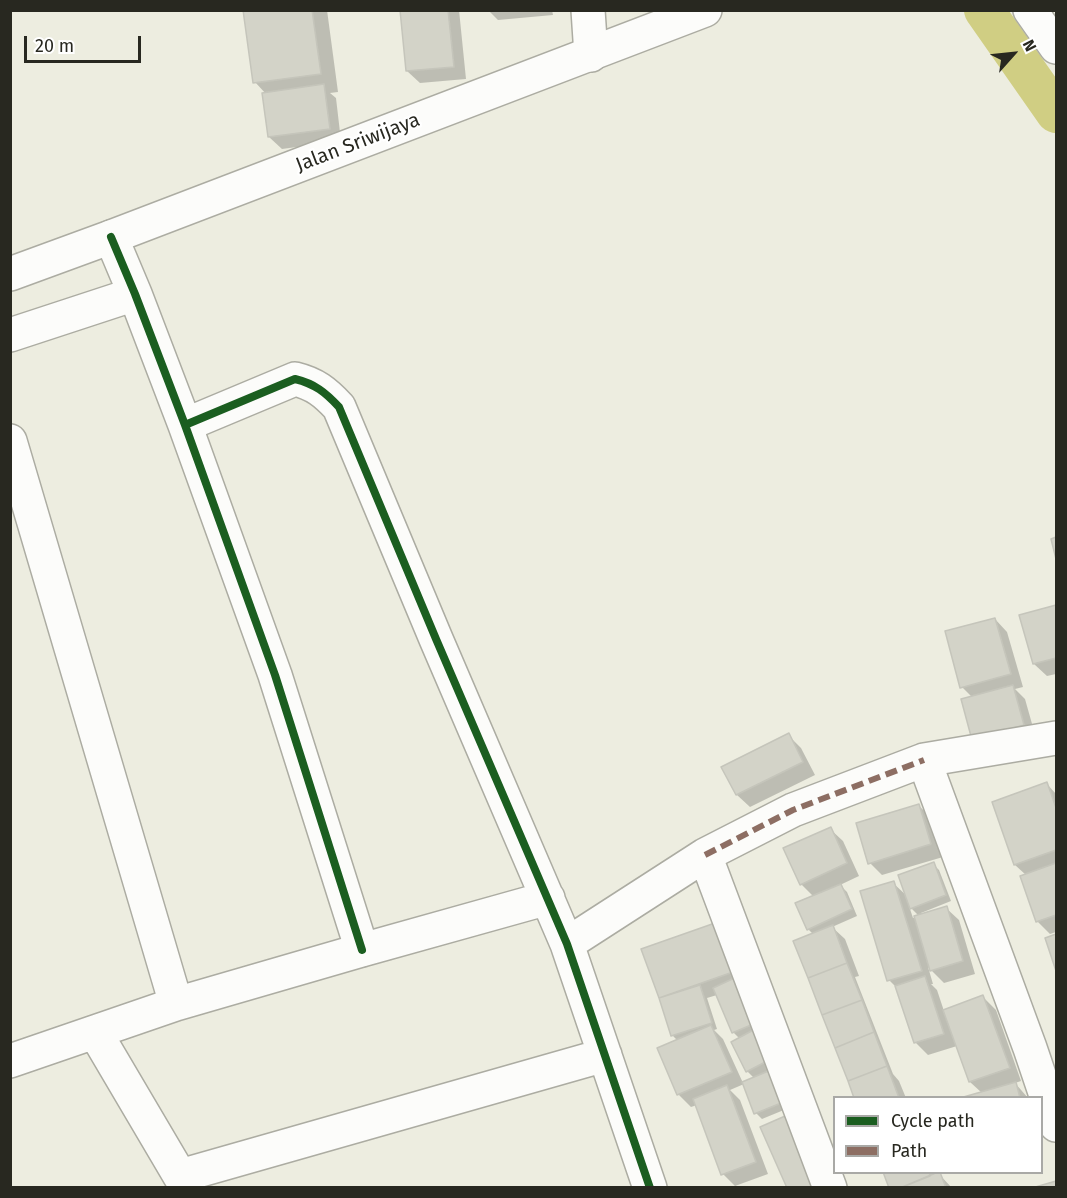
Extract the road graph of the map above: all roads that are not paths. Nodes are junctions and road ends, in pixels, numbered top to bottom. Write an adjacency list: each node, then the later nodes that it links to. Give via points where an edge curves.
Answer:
1 (588, 10): 5 (street)
2 (705, 10): 5 (street, Jalan Sriwijaya)
3 (1030, 10): 4 (street)
4 (1056, 47)
5 (591, 55): 6 (street, Jalan Sriwijaya)
6 (111, 237): 7 (street, Jalan Sriwijaya); 8 (street)
7 (10, 274)
8 (135, 294): 9 (street); 10 (street)
9 (10, 335)
10 (185, 425): 15 (street, via 295,379 309,382 339,407); 17 (street, via 275,675)
11 (10, 441): 18 (street)
12 (1056, 738): 13 (street)
13 (924, 760): 14 (street, via 793,810); 22 (street)
14 (705, 855): 16 (street); 25 (street)
15 (548, 898): 16 (street); 17 (street)
16 (567, 944): 20 (street)
17 (362, 950): 18 (street)
18 (176, 1004): 19 (street)
19 (95, 1032): 21 (street); 23 (street)
20 (605, 1055): 23 (street); 24 (street)
21 (10, 1061)
22 (1056, 1125)
23 (184, 1182)
24 (650, 1188)
25 (830, 1188)

